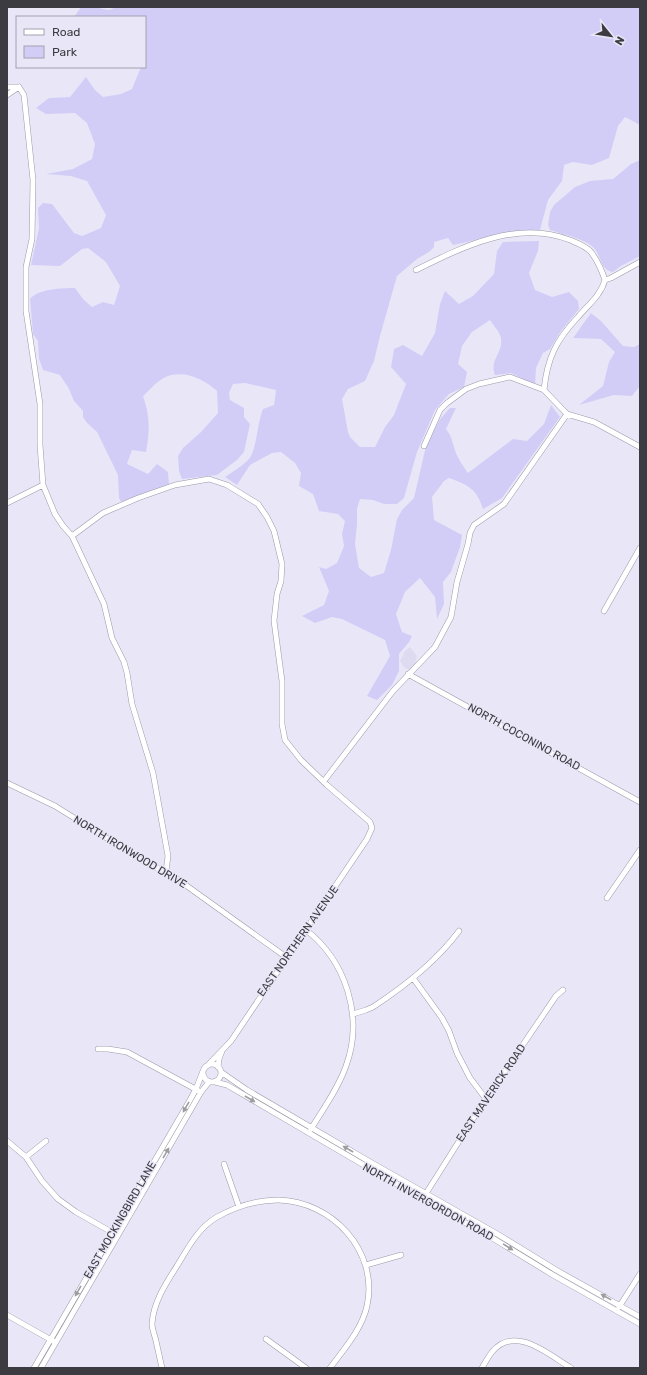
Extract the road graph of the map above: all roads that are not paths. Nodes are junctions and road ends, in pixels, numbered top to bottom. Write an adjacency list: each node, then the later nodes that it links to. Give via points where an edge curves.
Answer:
1 (7, 87): 2 (street)
2 (19, 87): 3 (street); 11 (street, via 24,95 33,180 32,239 26,267 26,311 40,404)
3 (7, 95)
4 (640, 262): 6 (street)
5 (416, 270): 6 (street, via 442,256 481,241 507,235 542,233 561,237 587,248)
6 (605, 280): 7 (street, via 598,295 570,325 555,347 550,357)
7 (544, 390): 8 (street); 9 (street, via 510,377 466,389 440,410)
8 (567, 414): 10 (street, via 594,422); 16 (street, via 504,504 474,525 457,582 451,617 435,647)
9 (424, 446)
10 (640, 447)
11 (43, 485): 12 (street); 13 (street, via 55,514)
12 (7, 502)
13 (72, 536): 17 (street, via 103,513 138,498 175,485 209,479 227,485 258,504 274,531 282,564 274,622 282,681 282,724 285,740 301,760); 21 (street, via 104,604 112,638 124,662 132,704 153,773 168,856)
14 (640, 548): 15 (street)
15 (604, 611)
16 (408, 674): 17 (street); 19 (street, NORTH COCONINO ROAD)
17 (324, 781): 23 (street, EAST NORTHERN AVENUE, via 370,822 372,828 368,839)
18 (7, 783): 21 (street, NORTH IRONWOOD DRIVE, via 55,806 153,867)
19 (640, 802)
20 (640, 850): 22 (street)
21 (166, 871): 25 (street, NORTH IRONWOOD DRIVE)
22 (607, 898)
23 (306, 930): 25 (street, EAST NORTHERN AVENUE); 28 (street, via 324,947 341,973 347,987)
24 (459, 931): 26 (street, via 453,940)
25 (286, 957): 30 (street, EAST NORTHERN AVENUE, via 231,1041)
26 (413, 978): 28 (street, via 372,1007); 37 (street, via 442,1018 470,1078)
27 (563, 990): 37 (street, EAST MAVERICK ROAD, via 556,996)
28 (352, 1014): 38 (street, via 352,1044 347,1065)
29 (98, 1049): 36 (street, via 127,1052)
30 (222, 1050): 31 (street, EAST NORTHERN AVENUE); 32 (street, EAST NORTHERN AVENUE)
31 (207, 1066): 32 (street, NORTH INVERGORDON ROAD, via 213,1064); 33 (street)
32 (219, 1070): 35 (street, via 220,1078); 38 (street, NORTH INVERGORDON ROAD)
33 (203, 1072): 34 (street); 36 (street, EAST MOCKINGBIRD LANE)
34 (209, 1082): 35 (street, NORTH INVERGORDON ROAD); 36 (street, EAST MOCKINGBIRD LANE)
35 (215, 1082): 38 (street, NORTH INVERGORDON ROAD, one-way to 38, via 227,1085)
36 (199, 1091): 45 (street, EAST MOCKINGBIRD LANE, one-way to 45); 46 (street, EAST MOCKINGBIRD LANE, one-way to 36)
37 (486, 1099): 43 (street, EAST MAVERICK ROAD)
38 (310, 1130): 43 (street, NORTH INVERGORDON ROAD)
39 (7, 1141): 41 (street)
40 (46, 1141): 41 (street)
41 (26, 1157): 45 (street, via 42,1181 58,1198 76,1212)
42 (224, 1164): 44 (street)
43 (425, 1196): 50 (street, NORTH INVERGORDON ROAD, one-way to 43, via 499,1235); 51 (street, NORTH INVERGORDON ROAD, one-way to 51, via 553,1275)
44 (239, 1207): 48 (street, via 279,1200 306,1205 330,1217 347,1232); 59 (street, via 216,1218 199,1232 158,1298 152,1325)
45 (112, 1232): 46 (street); 56 (street, EAST MOCKINGBIRD LANE, one-way to 56)
46 (118, 1236): 56 (street, EAST MOCKINGBIRD LANE)
47 (401, 1255): 48 (street)
48 (366, 1265): 61 (street, via 367,1306 355,1333)
49 (640, 1274): 50 (street)
50 (620, 1305): 51 (street); 53 (street, NORTH INVERGORDON ROAD)
51 (617, 1310): 54 (street, NORTH INVERGORDON ROAD)
52 (7, 1315): 56 (street)
53 (640, 1317)
54 (640, 1324)
55 (266, 1339): 60 (street)
56 (53, 1341): 57 (street, EAST MOCKINGBIRD LANE); 58 (street, EAST MOCKINGBIRD LANE)
57 (34, 1368)
58 (40, 1368)
59 (162, 1368)
60 (306, 1368)
61 (330, 1368)
62 (482, 1368): 63 (street, via 493,1351 502,1344 515,1340 525,1341)
63 (571, 1368)

